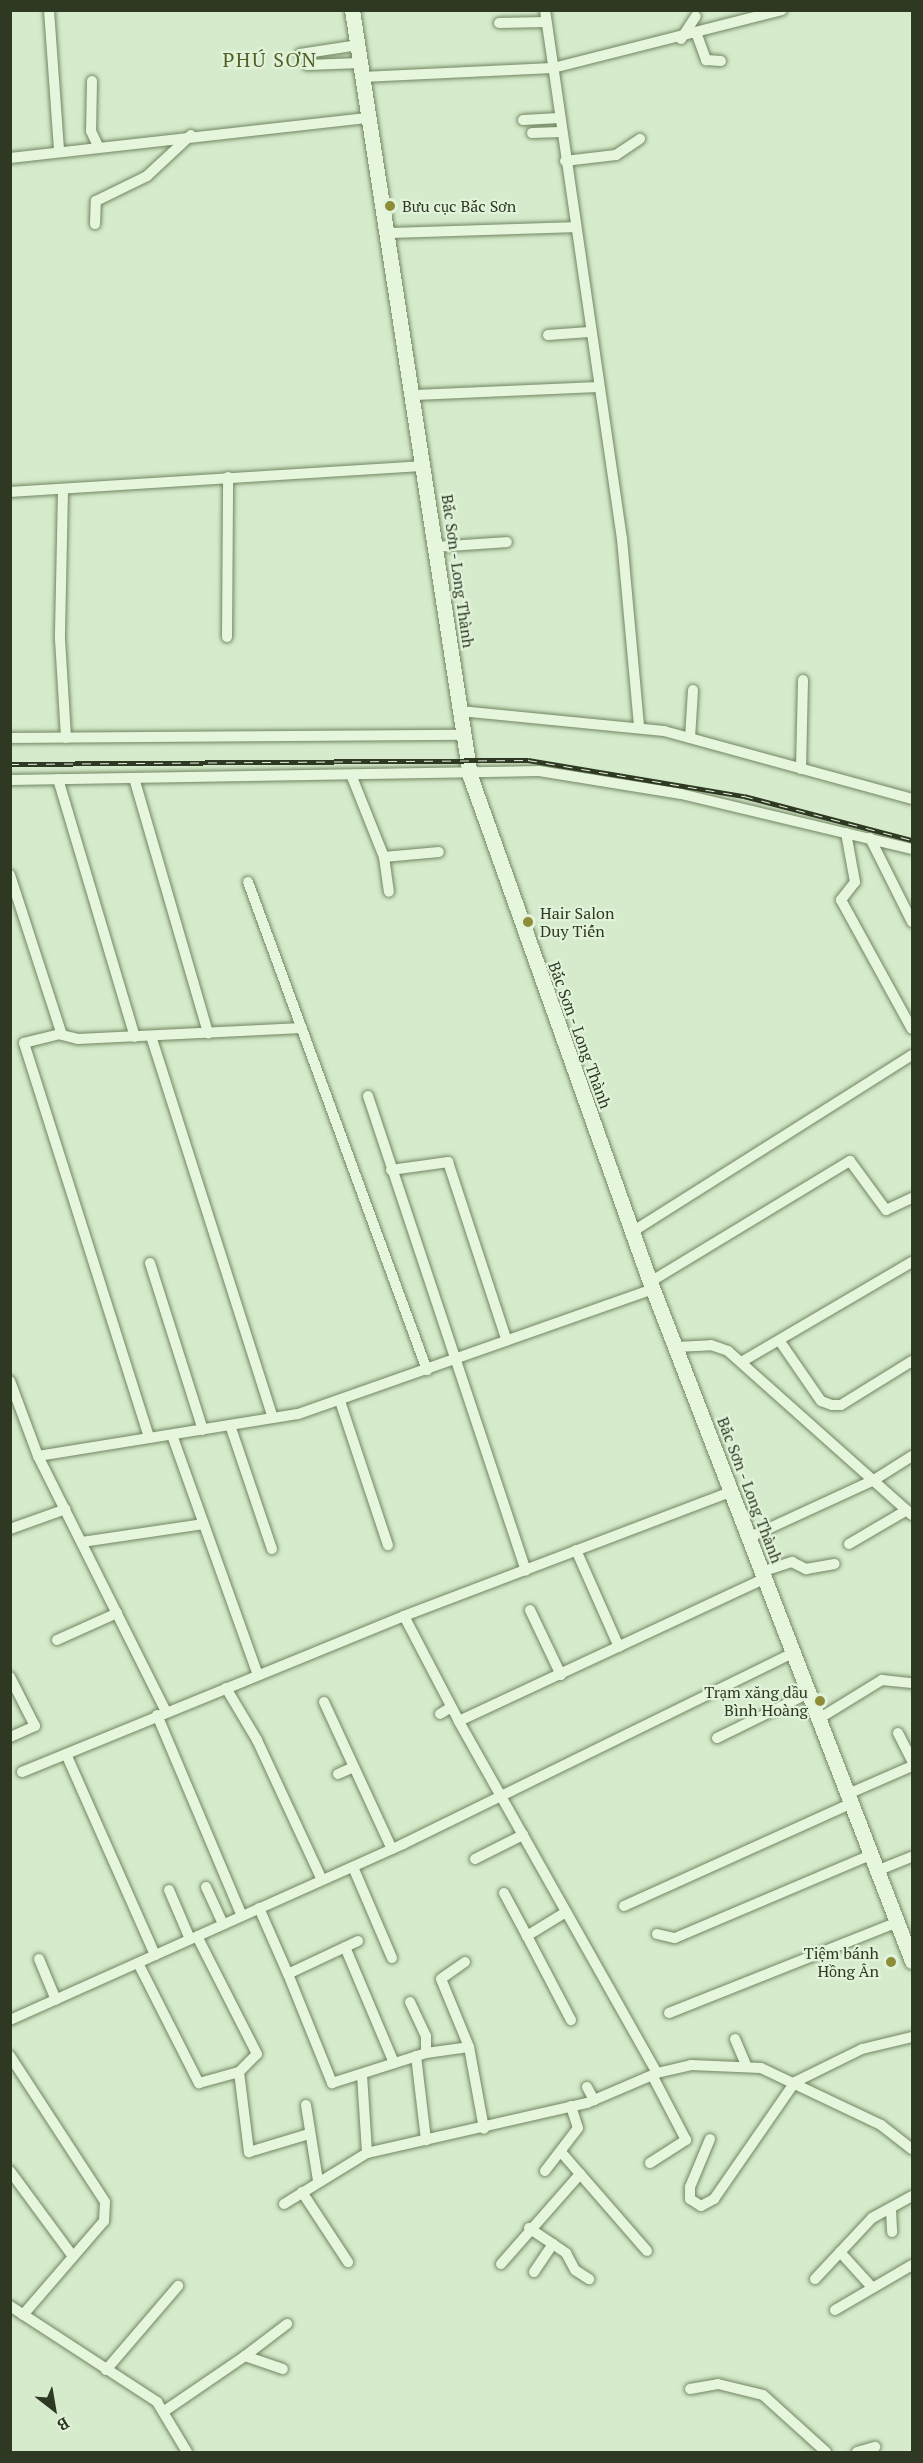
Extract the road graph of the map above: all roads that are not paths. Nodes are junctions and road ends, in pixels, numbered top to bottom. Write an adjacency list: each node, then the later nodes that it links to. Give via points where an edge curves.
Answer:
1 (49, 10): 25 (street)
2 (352, 10): 10 (main road, Bắc Sơn - Long Thành)
3 (545, 10): 6 (street)
4 (782, 10): 8 (street)
5 (696, 16): 9 (street)
6 (546, 22): 7 (street); 14 (street)
7 (500, 23)
8 (697, 35): 9 (street); 12 (street, via 706,60)
9 (681, 39): 14 (street)
10 (357, 45): 11 (street); 15 (main road, Bắc Sơn - Long Thành)
11 (300, 54)
12 (721, 61)
13 (307, 65): 15 (street)
14 (553, 68): 15 (street); 18 (street)
15 (361, 70): 17 (main road, Bắc Sơn - Long Thành)
16 (92, 81): 24 (street, via 91,130)
17 (369, 118): 22 (street); 30 (main road, Bắc Sơn - Long Thành)
18 (559, 118): 19 (street); 20 (street)
19 (524, 120)
20 (561, 132): 21 (street); 27 (street)
21 (532, 133)
22 (191, 135): 24 (street); 28 (street, via 147,176 96,201)
23 (640, 139): 27 (street, via 616,155)
24 (98, 146): 25 (street)
25 (59, 151): 26 (street)
26 (10, 158)
27 (565, 161): 29 (street)
28 (95, 224)
29 (574, 227): 30 (street); 31 (street)
30 (387, 233): 34 (main road, Bắc Sơn - Long Thành)
31 (589, 332): 32 (street); 33 (street)
32 (548, 335)
33 (599, 387): 34 (street); 45 (street, via 622,539)
34 (414, 395): 35 (main road, Bắc Sơn - Long Thành)
35 (424, 466): 36 (street); 40 (main road, Bắc Sơn - Long Thành)
36 (228, 477): 37 (street); 41 (street)
37 (63, 490): 38 (street); 48 (street, via 60,627)
38 (10, 492)
39 (507, 542): 40 (street)
40 (436, 547): 44 (main road, Bắc Sơn - Long Thành)
41 (226, 637)
42 (803, 680): 50 (street)
43 (693, 690): 49 (street)
44 (460, 711): 45 (street); 46 (main road, Bắc Sơn - Long Thành)
45 (639, 727): 49 (street)
46 (462, 735): 48 (street); 51 (main road, Bắc Sơn - Long Thành)
47 (10, 738): 48 (street)
48 (66, 738)
49 (690, 738): 50 (street)
50 (801, 769): 56 (street)
51 (470, 776): 52 (street); 57 (street, via 513,770 584,776); 76 (main road, Bắc Sơn - Long Thành)
52 (351, 777): 53 (street); 61 (street)
53 (135, 778): 54 (street); 68 (street)
54 (58, 779): 55 (street); 71 (street)
55 (10, 780)
56 (912, 799)
57 (846, 833): 58 (street); 67 (street, via 855,882 841,900)
58 (870, 838): 59 (street); 65 (street)
59 (912, 849)
60 (439, 852): 61 (street)
61 (384, 857): 64 (street)
62 (10, 875): 69 (street)
63 (248, 882): 66 (street)
64 (389, 892)
65 (912, 922)
66 (302, 1028): 68 (street); 86 (street)
67 (912, 1029)
68 (208, 1033): 70 (street)
69 (60, 1034): 71 (street, via 78,1039); 94 (street, via 56,1040 24,1043)
70 (151, 1036): 71 (street); 90 (street)
71 (135, 1037)
72 (912, 1055): 76 (street)
73 (368, 1096): 74 (street)
74 (391, 1170): 80 (street, via 448,1162); 83 (street)
75 (912, 1198): 79 (street, via 886,1210 850,1161)
76 (632, 1232): 79 (main road, Bắc Sơn - Long Thành)
77 (912, 1262): 81 (street)
78 (150, 1263): 92 (street)
79 (652, 1286): 80 (street); 82 (main road, Bắc Sơn - Long Thành)
80 (507, 1341): 83 (street)
81 (781, 1343): 84 (street); 85 (street, via 821,1401 832,1405 841,1405)
82 (676, 1347): 84 (street, via 711,1345); 98 (main road, Bắc Sơn - Long Thành)
83 (457, 1359): 86 (street); 110 (street)
84 (743, 1361): 97 (street)
85 (912, 1361)
86 (427, 1370): 88 (street)
87 (10, 1381): 89 (street)
88 (340, 1401): 90 (street); 106 (street)
89 (16, 1414): 95 (street)
90 (273, 1418): 91 (street)
91 (230, 1425): 92 (street); 107 (street)
92 (203, 1430): 93 (street)
93 (172, 1435): 94 (street); 101 (street)
94 (149, 1438): 95 (street)
95 (38, 1456): 99 (street)
96 (912, 1456): 97 (street)
97 (874, 1480): 100 (street); 103 (street)
98 (731, 1492): 103 (main road, Bắc Sơn - Long Thành); 108 (street)
99 (66, 1509): 102 (street); 104 (street)
100 (910, 1513): 105 (street)
101 (204, 1524): 104 (street); 118 (street)
102 (10, 1529)
103 (748, 1538): 111 (main road, Bắc Sơn - Long Thành)
104 (82, 1542): 113 (street)
105 (849, 1544)
106 (388, 1545)
107 (272, 1549)
108 (576, 1550): 110 (street); 116 (street)
109 (835, 1564): 111 (street, via 806,1569 792,1562)
110 (526, 1570): 114 (street)
111 (763, 1576): 116 (street); 117 (main road, Bắc Sơn - Long Thành)
112 (530, 1610): 119 (street)
113 (117, 1613): 115 (street); 126 (street)
114 (404, 1616): 118 (street); 125 (street)
115 (57, 1640)
116 (619, 1647): 119 (street)
117 (793, 1653): 123 (main road, Bắc Sơn - Long Thành); 139 (street)
118 (258, 1675): 122 (street)
119 (561, 1675): 129 (street)
120 (10, 1677): 131 (street, via 35,1726)
121 (912, 1683): 128 (street, via 882,1680)
122 (226, 1688): 126 (street); 148 (street, via 257,1740)
123 (809, 1693): 128 (main road, Bắc Sơn - Long Thành); 132 (street)
124 (324, 1702): 136 (street)
125 (450, 1708): 127 (street); 129 (street)
126 (162, 1714): 133 (street); 155 (street)
127 (440, 1714)
128 (820, 1718): 140 (main road, Bắc Sơn - Long Thành)
129 (459, 1721): 139 (street)
130 (898, 1733): 134 (street)
131 (10, 1737)
132 (717, 1738)
133 (66, 1754): 137 (street); 164 (street)
134 (912, 1761)
135 (912, 1766): 140 (street)
136 (354, 1767): 138 (street); 142 (street)
137 (22, 1772)
138 (338, 1774)
139 (501, 1796): 141 (street); 142 (street)
140 (850, 1798): 143 (main road, Bắc Sơn - Long Thành); 152 (street)
141 (523, 1835): 145 (street); 154 (street)
142 (392, 1849): 146 (street)
143 (873, 1854): 147 (main road, Bắc Sơn - Long Thành); 158 (street, via 675,1938)
144 (912, 1857): 147 (street)
145 (475, 1859)
146 (352, 1866): 148 (street); 165 (street)
147 (879, 1870): 156 (main road, Bắc Sơn - Long Thành)
148 (322, 1880): 153 (street)
149 (206, 1887): 157 (street)
150 (169, 1890): 160 (street)
151 (504, 1893): 159 (street)
152 (624, 1906)
153 (260, 1908): 155 (street); 170 (street)
154 (566, 1912): 159 (street); 184 (street)
155 (242, 1916): 157 (street)
156 (898, 1922): 162 (main road, Bắc Sơn - Long Thành); 173 (street)
157 (223, 1924): 160 (street)
158 (657, 1934)
159 (527, 1936): 175 (street)
160 (193, 1938): 164 (street); 183 (street, via 257,2054)
161 (358, 1941): 163 (street)
162 (910, 1944): 167 (main road, Bắc Sơn - Long Thành)
163 (345, 1947): 170 (street); 181 (street)
164 (155, 1955): 169 (street)
165 (392, 1958)
166 (39, 1959): 171 (street)
167 (912, 1961)
168 (465, 1962): 178 (street, via 441,1979)
169 (138, 1963): 171 (street); 183 (street, via 199,2083)
170 (288, 1974): 185 (street, via 332,2082)
171 (56, 2000): 174 (street)
172 (410, 2002): 179 (street, via 426,2036)
173 (669, 2013)
174 (10, 2020)
175 (571, 2020)
176 (912, 2037): 186 (street, via 862,2049)
177 (735, 2039): 182 (street)
178 (469, 2047): 179 (street); 191 (street)
179 (421, 2054): 181 (street); 194 (street)
180 (10, 2056): 212 (street, via 105,2202 104,2222)
181 (394, 2063): 185 (street)
182 (746, 2065): 184 (street, via 691,2065); 186 (street)
183 (239, 2072): 192 (street, via 249,2152)
184 (655, 2074): 188 (street); 198 (street, via 686,2140)
185 (362, 2075): 197 (street)
186 (795, 2082): 193 (street, via 714,2199 701,2206 690,2199 690,2187); 195 (street, via 881,2124)
187 (587, 2087): 188 (street)
188 (594, 2100): 190 (street)
189 (306, 2105): 192 (street)
190 (571, 2106): 191 (street); 196 (street, via 578,2128)
191 (484, 2129): 194 (street)
192 (309, 2134): 202 (street)
193 (710, 2139)
194 (426, 2140): 197 (street)
195 (912, 2149)
196 (561, 2152): 200 (street); 201 (street)
197 (367, 2153): 202 (street)
198 (650, 2163)
199 (10, 2171): 212 (street)
200 (545, 2171)
201 (580, 2174): 207 (street); 210 (street)
202 (318, 2181): 203 (street)
203 (302, 2192): 205 (street); 213 (street)
204 (912, 2196): 206 (street)
205 (284, 2204)
206 (891, 2210): 208 (street); 211 (street, via 878,2213)
207 (529, 2228): 209 (street); 214 (street)
208 (892, 2232)
209 (553, 2244): 216 (street); 217 (street)
210 (646, 2251)
211 (840, 2252): 218 (street); 219 (street)
212 (72, 2255): 223 (street)
213 (348, 2262)
214 (501, 2264)
215 (912, 2265): 219 (street)
216 (534, 2272)
217 (589, 2279)
218 (815, 2279)
219 (870, 2285): 222 (street)
220 (178, 2286): 227 (street)
221 (10, 2306): 223 (street)
222 (835, 2310)
223 (23, 2315): 227 (street)
224 (287, 2324): 225 (street)
225 (245, 2356): 226 (street); 229 (street)
226 (283, 2369)
227 (106, 2370): 229 (street)
228 (690, 2389): 232 (street, via 718,2384 762,2395)
229 (166, 2410): 231 (street)
230 (875, 2447): 233 (street)
231 (187, 2452)
232 (826, 2452)
233 (857, 2452)

